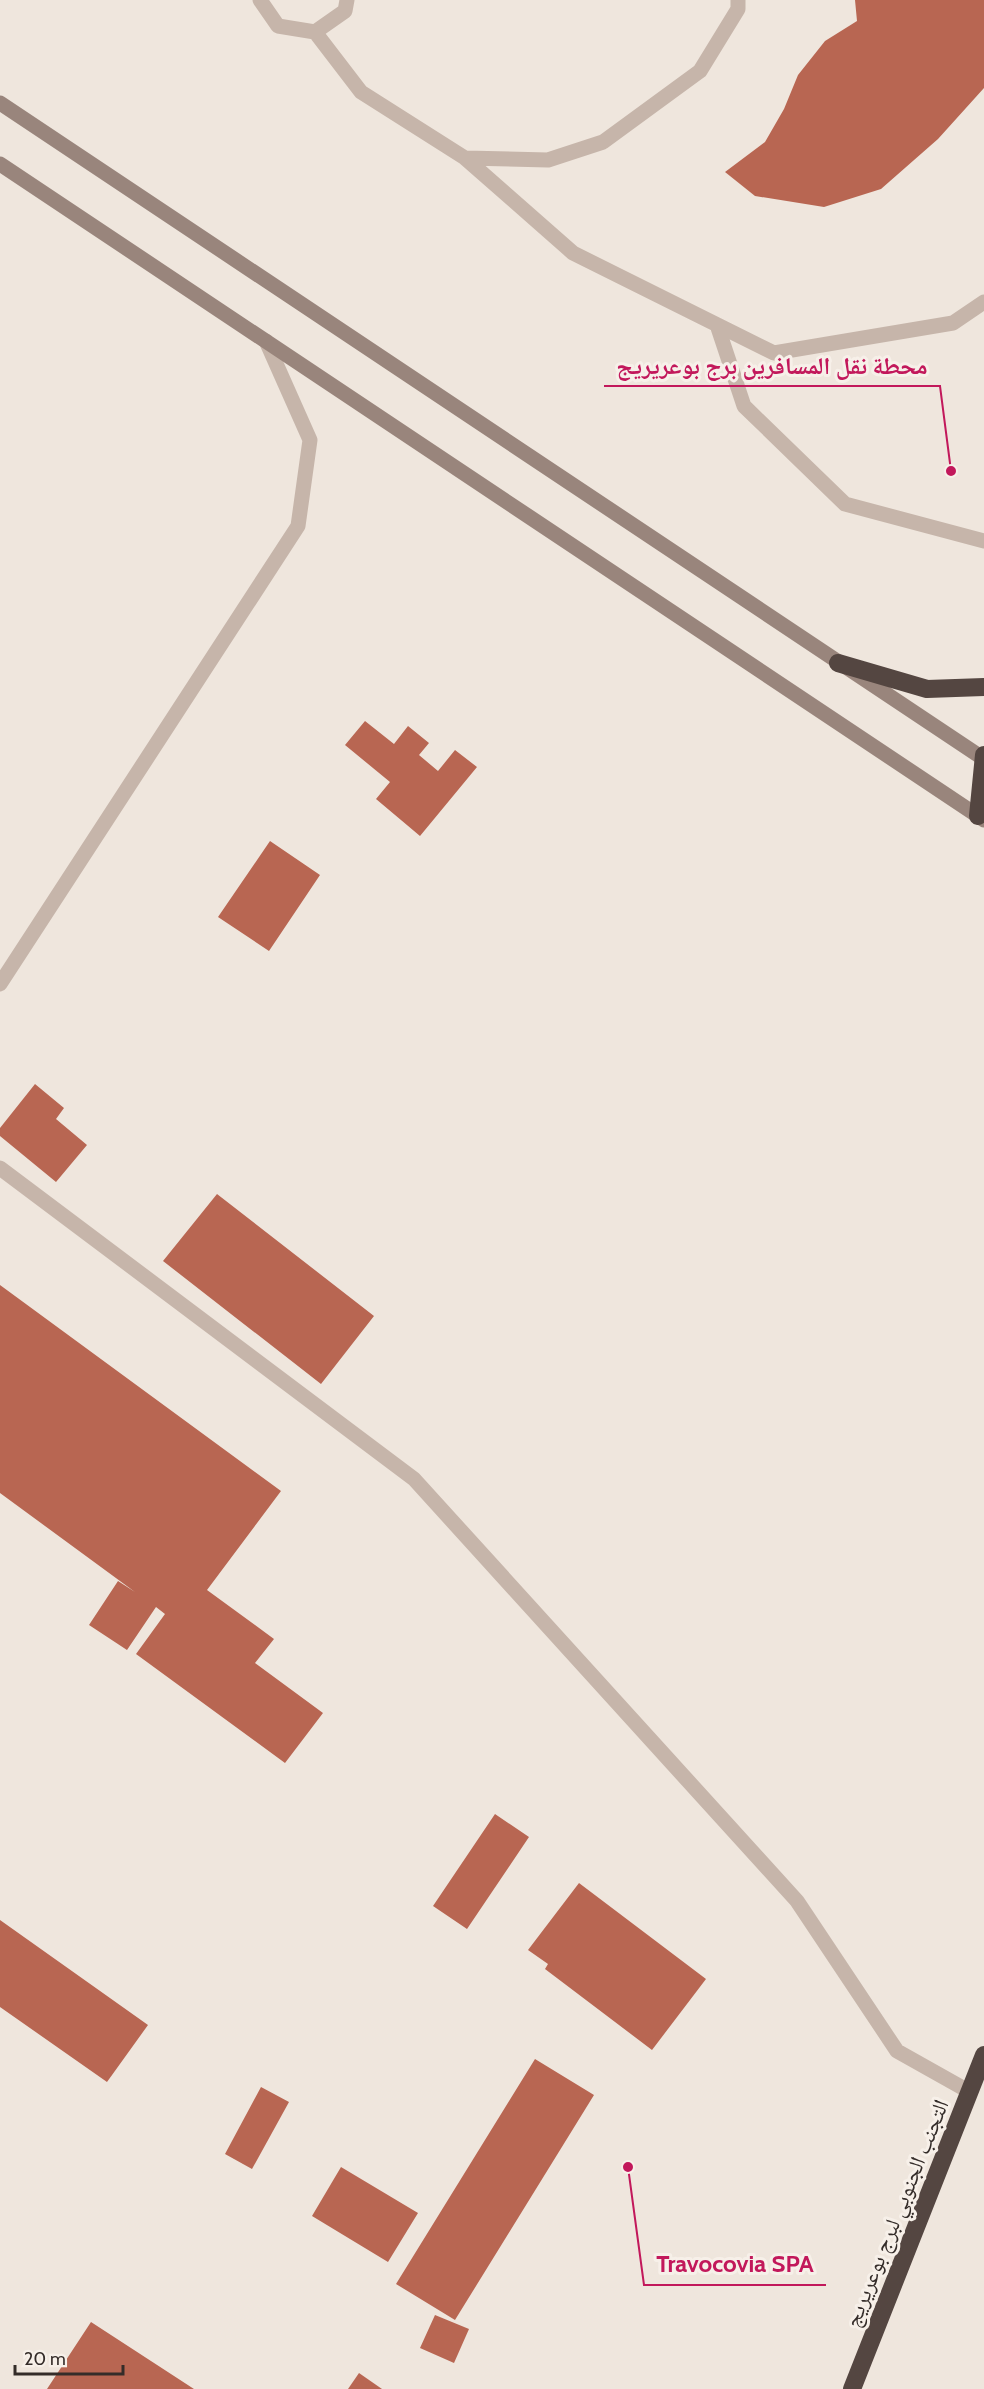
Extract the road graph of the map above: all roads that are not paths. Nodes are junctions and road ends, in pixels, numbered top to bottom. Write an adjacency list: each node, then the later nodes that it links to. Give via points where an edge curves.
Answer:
1 (260, 0): 4 (lane, via 278,26)
2 (347, 0): 4 (lane, via 345,11)
3 (738, 0): 6 (lane, via 738,9 700,71 603,142 548,160)
4 (315, 32): 6 (lane, via 361,92)
5 (0, 103): 12 (main road)
6 (465, 159): 9 (lane, via 573,253)
7 (0, 164): 10 (main road)
8 (984, 302): 9 (lane, via 953,323 774,353)
9 (717, 325): 11 (lane, via 744,406 846,504)
10 (266, 341): 15 (main road); 16 (lane, via 310,440 298,526)
11 (984, 541)
12 (838, 663): 13 (highway, via 927,689); 14 (main road)
13 (984, 687)
14 (983, 758): 15 (highway)
15 (982, 817)
16 (0, 984)
17 (0, 1168): 20 (lane, via 414,1479 797,1901 897,2051)
18 (984, 2055): 20 (highway, التجنب الجنوبي لبرج بوعريريج)
19 (984, 2063): 20 (highway)
20 (970, 2092): 21 (highway, التجنب الجنوبي لبرج بوعريريج)
21 (852, 2389)

